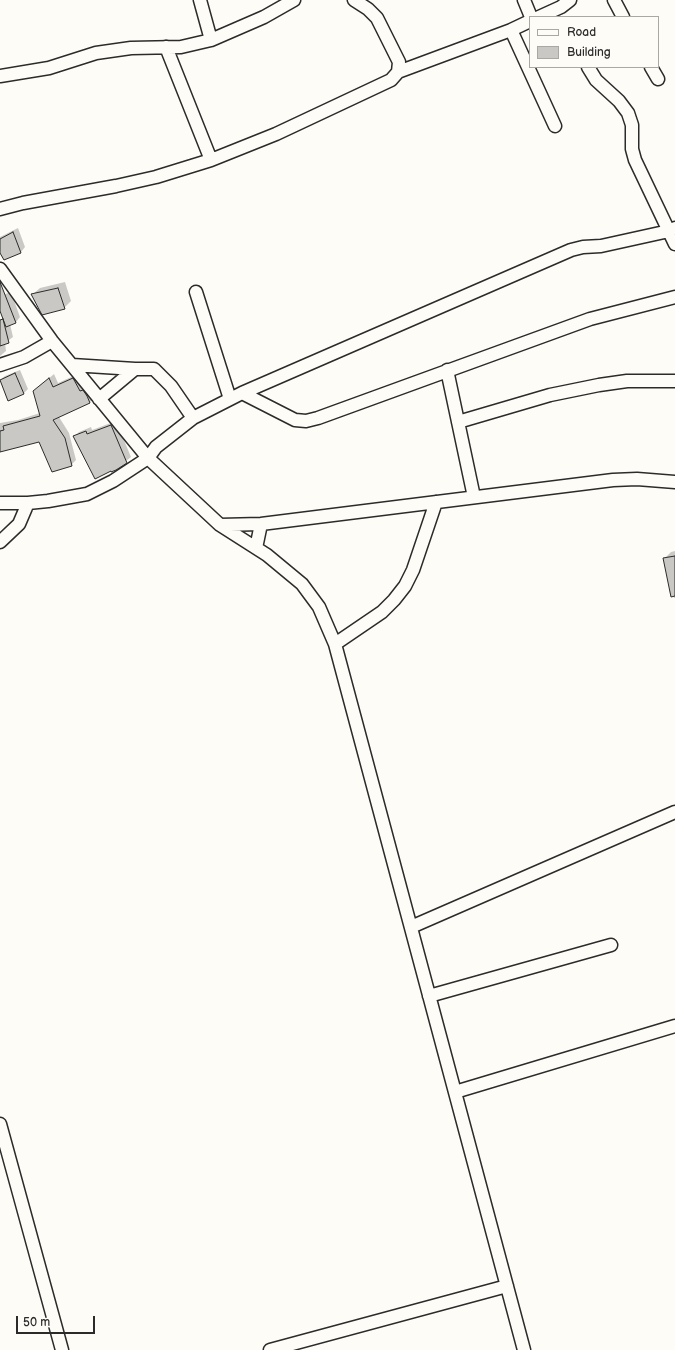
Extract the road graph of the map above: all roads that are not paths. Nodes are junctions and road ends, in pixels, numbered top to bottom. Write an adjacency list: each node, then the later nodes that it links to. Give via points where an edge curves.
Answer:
1 (200, 0): 12 (street)
2 (294, 0): 12 (street, via 264,17)
3 (354, 0): 16 (street, via 376,18 399,62)
4 (524, 0): 7 (street)
5 (614, 0): 9 (street)
6 (566, 8): 8 (street)
7 (531, 16)
8 (542, 16)
9 (622, 16)
10 (529, 21): 11 (street)
11 (511, 30): 16 (street); 19 (street)
12 (211, 40): 13 (street, via 181,47)
13 (166, 47): 17 (street, via 96,53 49,68); 20 (street)
14 (589, 68): 22 (street, via 596,80 619,101 628,114 632,125 635,160)
15 (652, 68): 18 (street)
16 (398, 72): 20 (street, via 383,84 276,134)
17 (0, 76)
18 (658, 79)
19 (555, 126)
20 (211, 160): 21 (street, via 156,177)
21 (0, 209)
22 (672, 229): 23 (street); 33 (street, via 601,246 571,250)
23 (675, 244)
24 (0, 269): 27 (street)
25 (196, 292): 35 (street)
26 (675, 297): 31 (street, via 590,318)
27 (52, 341): 28 (street, via 24,357); 29 (street)
28 (0, 365)
29 (72, 365): 30 (street); 34 (street)
30 (135, 370): 34 (street); 36 (street, via 154,369 171,386)
31 (447, 370): 33 (street, via 306,421 295,420); 37 (street)
32 (675, 381): 37 (street, via 627,381 592,387 550,395)
33 (242, 393): 35 (street)
34 (100, 399): 38 (street)
35 (230, 399): 36 (street)
36 (193, 418): 38 (street, via 156,447)
37 (458, 422): 40 (street)
38 (148, 458): 43 (street, via 114,481 87,494); 45 (street)
39 (675, 482): 40 (street, via 637,478)
40 (474, 498): 41 (street)
41 (436, 502): 44 (street); 48 (street, via 405,586 382,612)
42 (0, 503): 43 (street)
43 (28, 503): 46 (street, via 19,524)
44 (261, 524): 45 (street); 47 (street)
45 (220, 525): 47 (street)
46 (0, 542)
47 (256, 548): 48 (street, via 302,584 318,607)
48 (335, 644): 50 (street)
49 (675, 812): 50 (street)
50 (411, 927): 52 (street)
51 (611, 945): 52 (street)
52 (429, 996): 54 (street)
53 (675, 1026): 54 (street)
54 (455, 1092): 56 (street)
55 (0, 1124): 57 (street)
56 (507, 1286): 58 (street); 59 (street)
57 (62, 1350)
58 (270, 1350)
59 (524, 1350)

